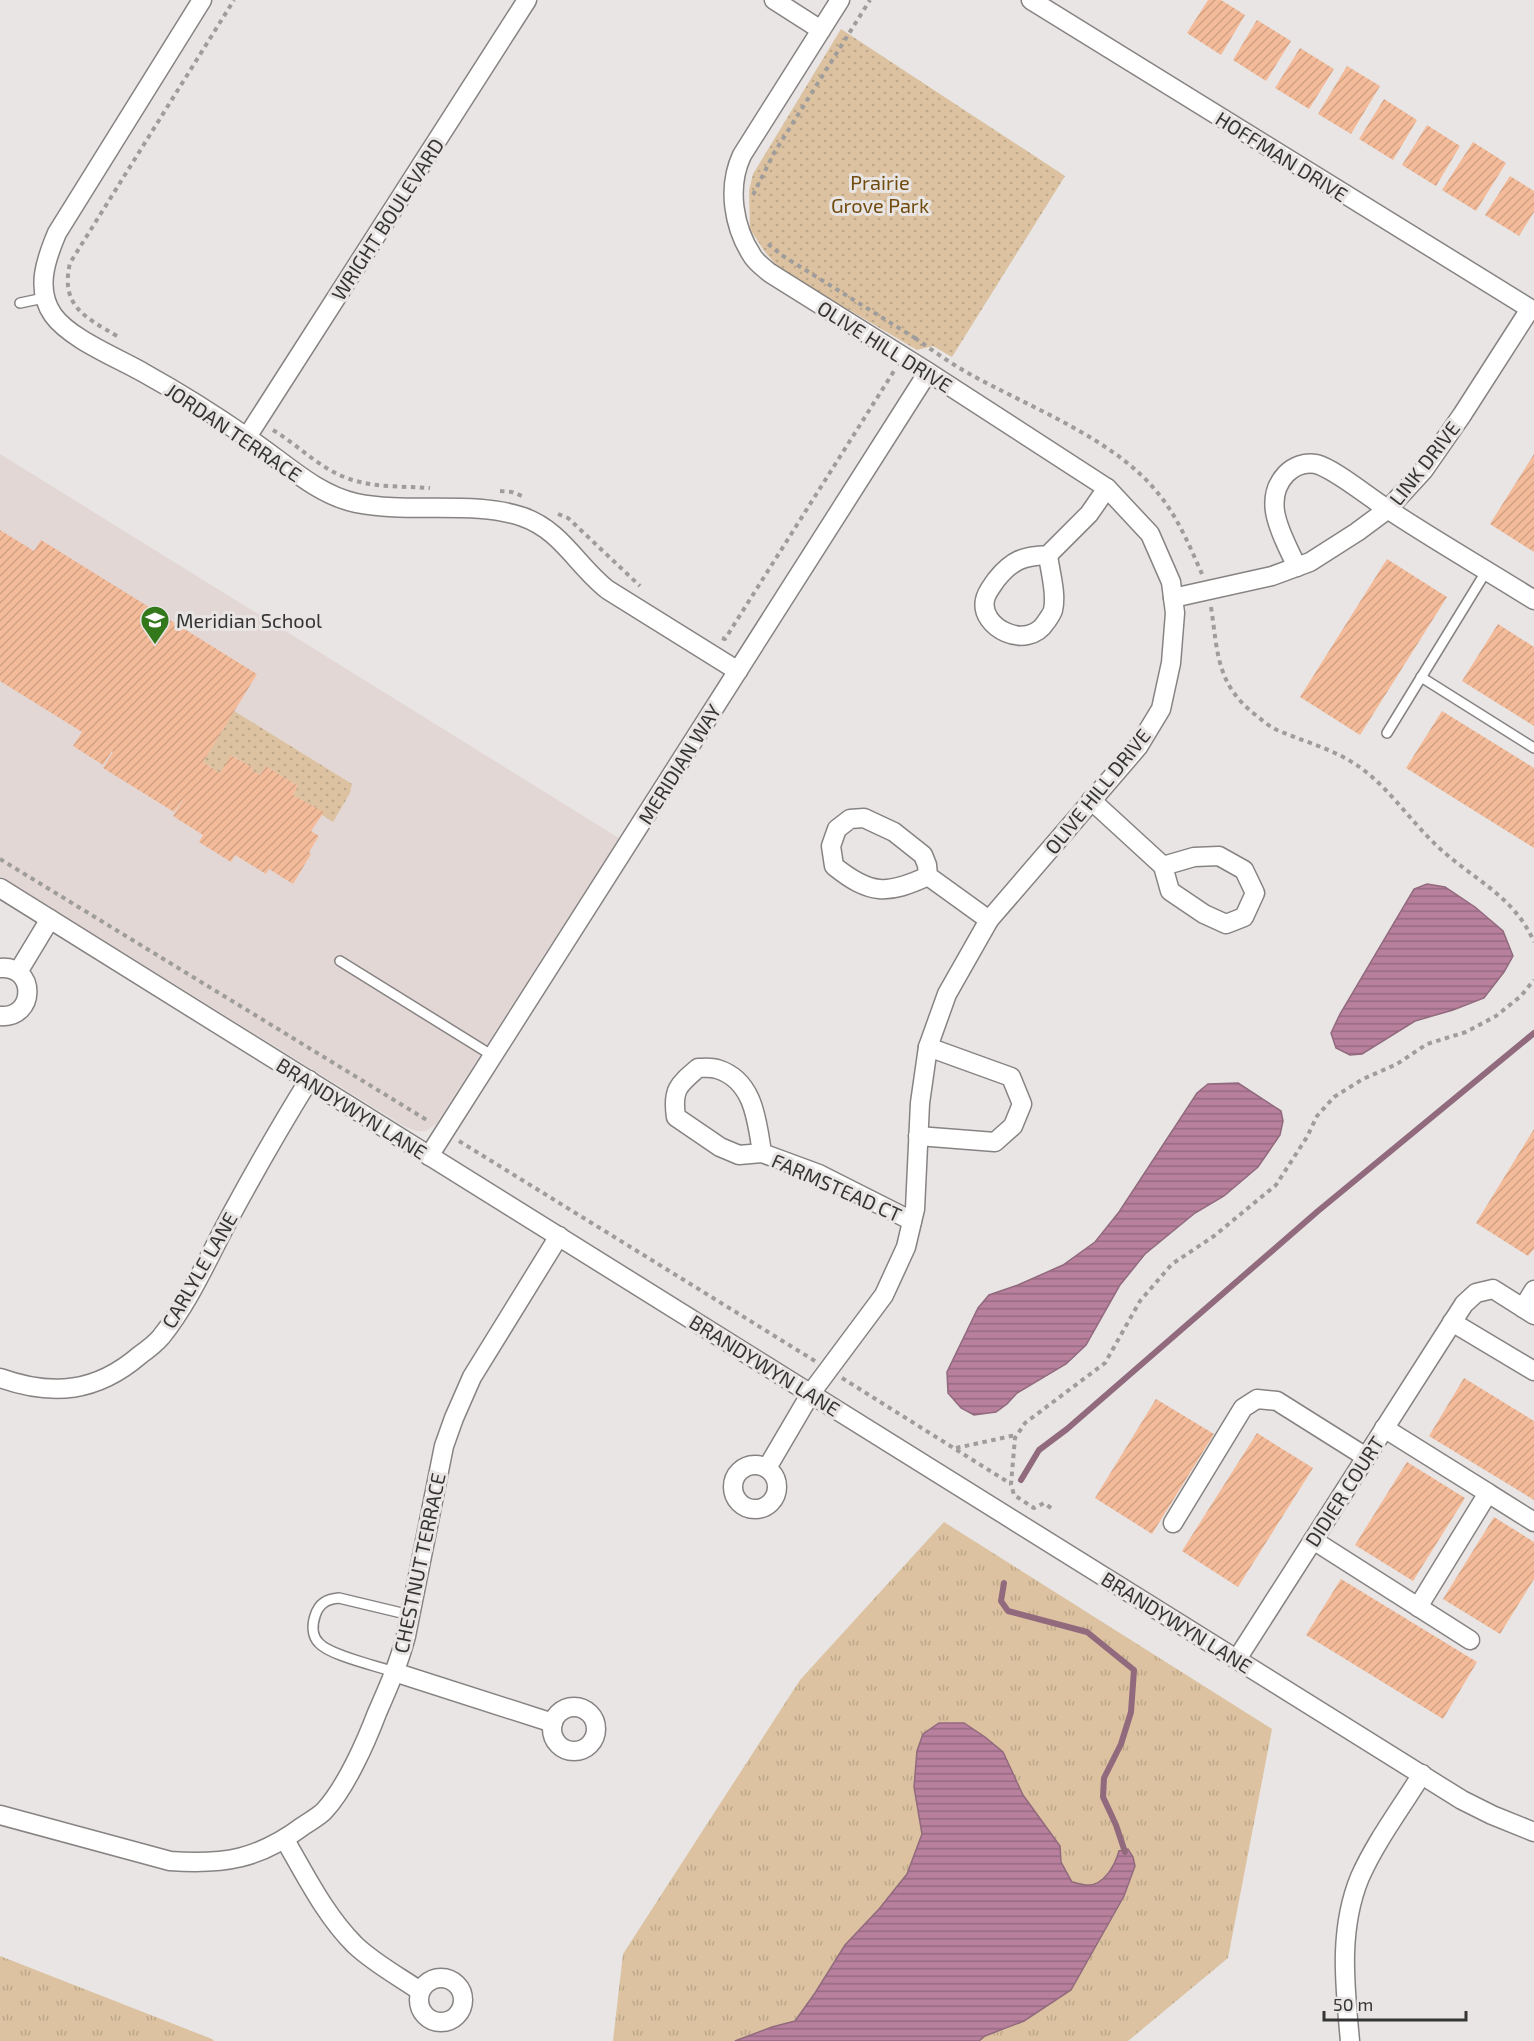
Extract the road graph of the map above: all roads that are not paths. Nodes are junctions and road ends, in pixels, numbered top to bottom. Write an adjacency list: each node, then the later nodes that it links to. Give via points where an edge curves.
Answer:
1 (202, 0): 7 (street, via 57,233 45,261)
2 (527, 0): 11 (street, WRIGHT BOULEVARD)
3 (774, 0): 6 (street)
4 (840, 0): 6 (street, OLIVE HILL DRIVE)
5 (1031, 0): 9 (street, HOFFMAN DRIVE)
6 (821, 30): 10 (street, OLIVE HILL DRIVE, via 735,169 735,220 754,258 770,273)
7 (44, 298): 8 (lane); 11 (street, JORDAN TERRACE, via 64,327)
8 (20, 303)
9 (1533, 308): 13 (street, LINK DRIVE, via 1423,471)
10 (928, 372): 12 (street, OLIVE HILL DRIVE); 19 (street, MERIDIAN WAY)
11 (248, 437): 19 (street, JORDAN TERRACE, via 316,487 337,497 383,506 498,510 541,525 608,590)
12 (1107, 488): 14 (street, via 1089,514); 17 (street, OLIVE HILL DRIVE, via 1150,534 1171,582)
13 (1388, 509): 15 (street, LINK DRIVE, via 1310,562); 15 (street, via 1326,467 1310,463 1288,471 1275,498 1274,517); 16 (street)
14 (1048, 555): 14 (street, via 1027,556 1014,563 984,601 991,622 1013,636 1036,634 1053,611)
15 (1296, 567): 17 (street, LINK DRIVE)
16 (1487, 570): 18 (street); 20 (lane)
17 (1173, 598): 23 (street, OLIVE HILL DRIVE, via 1171,663 1161,709 1138,747)
18 (1534, 600)
19 (738, 671): 33 (street, MERIDIAN WAY)
20 (1421, 677): 21 (lane); 22 (lane)
21 (1387, 733)
22 (1534, 748)
23 (1091, 800): 24 (street); 28 (street, OLIVE HILL DRIVE)
24 (1163, 866): 24 (street, via 1170,891 1204,914 1226,924 1244,917 1255,892 1244,870 1219,856 1194,857)
25 (928, 876): 25 (street, via 923,855 879,824 864,818 850,819 837,829 831,846 834,866 852,880 874,889 890,889); 28 (street)
26 (0, 888): 27 (street, BRANDYWYN LANE)
27 (50, 919): 30 (street); 34 (street, BRANDYWYN LANE)
28 (990, 920): 32 (street, OLIVE HILL DRIVE, via 947,994)
29 (340, 961): 33 (lane)
30 (9, 970): 31 (street, via 24,978 26,1002 14,1014)
31 (0, 1016)
32 (928, 1047): 35 (street, OLIVE HILL DRIVE); 35 (street, via 1011,1077 1022,1104 1013,1126 995,1142)
33 (493, 1056): 37 (street, MERIDIAN WAY)
34 (309, 1080): 37 (street, BRANDYWYN LANE); 44 (street, CARLYLE LANE, via 265,1152 181,1309 159,1339 104,1380 76,1388 23,1386)
35 (918, 1136): 38 (street, OLIVE HILL DRIVE)
36 (762, 1153): 36 (street, FARMSTEAD CT, via 739,1155 676,1117 673,1099 682,1081 698,1068 716,1068 732,1077 748,1092); 38 (street, FARMSTEAD CT, via 819,1174)
37 (429, 1156): 39 (street, BRANDYWYN LANE)
38 (912, 1221): 45 (street, OLIVE HILL DRIVE, via 906,1246 884,1295)
39 (559, 1236): 45 (street, BRANDYWYN LANE); 54 (street, CHESTNUT TERRACE, via 472,1377 454,1418 444,1446)
40 (1534, 1290): 41 (street)
41 (1528, 1311): 42 (street, DIDIER COURT, via 1493,1289 1476,1293)
42 (1452, 1322): 43 (street); 46 (street, DIDIER COURT)
43 (1534, 1371)
44 (0, 1378)
45 (811, 1394): 48 (street, OLIVE HILL DRIVE); 56 (street, BRANDYWYN LANE)
46 (1384, 1428): 47 (street, DIDIER COURT); 49 (street)
47 (1366, 1457): 51 (street, via 1277,1401 1257,1399 1244,1408); 52 (street, DIDIER COURT)
48 (767, 1468)
49 (1488, 1493): 50 (street); 53 (street)
50 (1534, 1522)
51 (1173, 1523)
52 (1313, 1540): 53 (street); 56 (street, DIDIER COURT)
53 (1418, 1607): 55 (street)
54 (410, 1615): 57 (street, CHESTNUT TERRACE); 57 (lane, via 339,1598 320,1605 313,1621 316,1638 323,1647)
55 (1470, 1640)
56 (1237, 1659): 59 (street, BRANDYWYN LANE)
57 (394, 1672): 58 (street); 62 (street, CHESTNUT TERRACE, via 369,1733 325,1811)
58 (553, 1723)
59 (1422, 1774): 61 (street, BRANDYWYN LANE, via 1476,1808); 64 (street, via 1360,1877 1350,1908 1344,1951)
60 (0, 1815): 62 (street, CHESTNUT TERRACE, via 170,1861 225,1861 257,1854)
61 (1534, 1832)
62 (285, 1840): 63 (street, via 344,1933 371,1958)
63 (420, 1991)
64 (1350, 2041)

